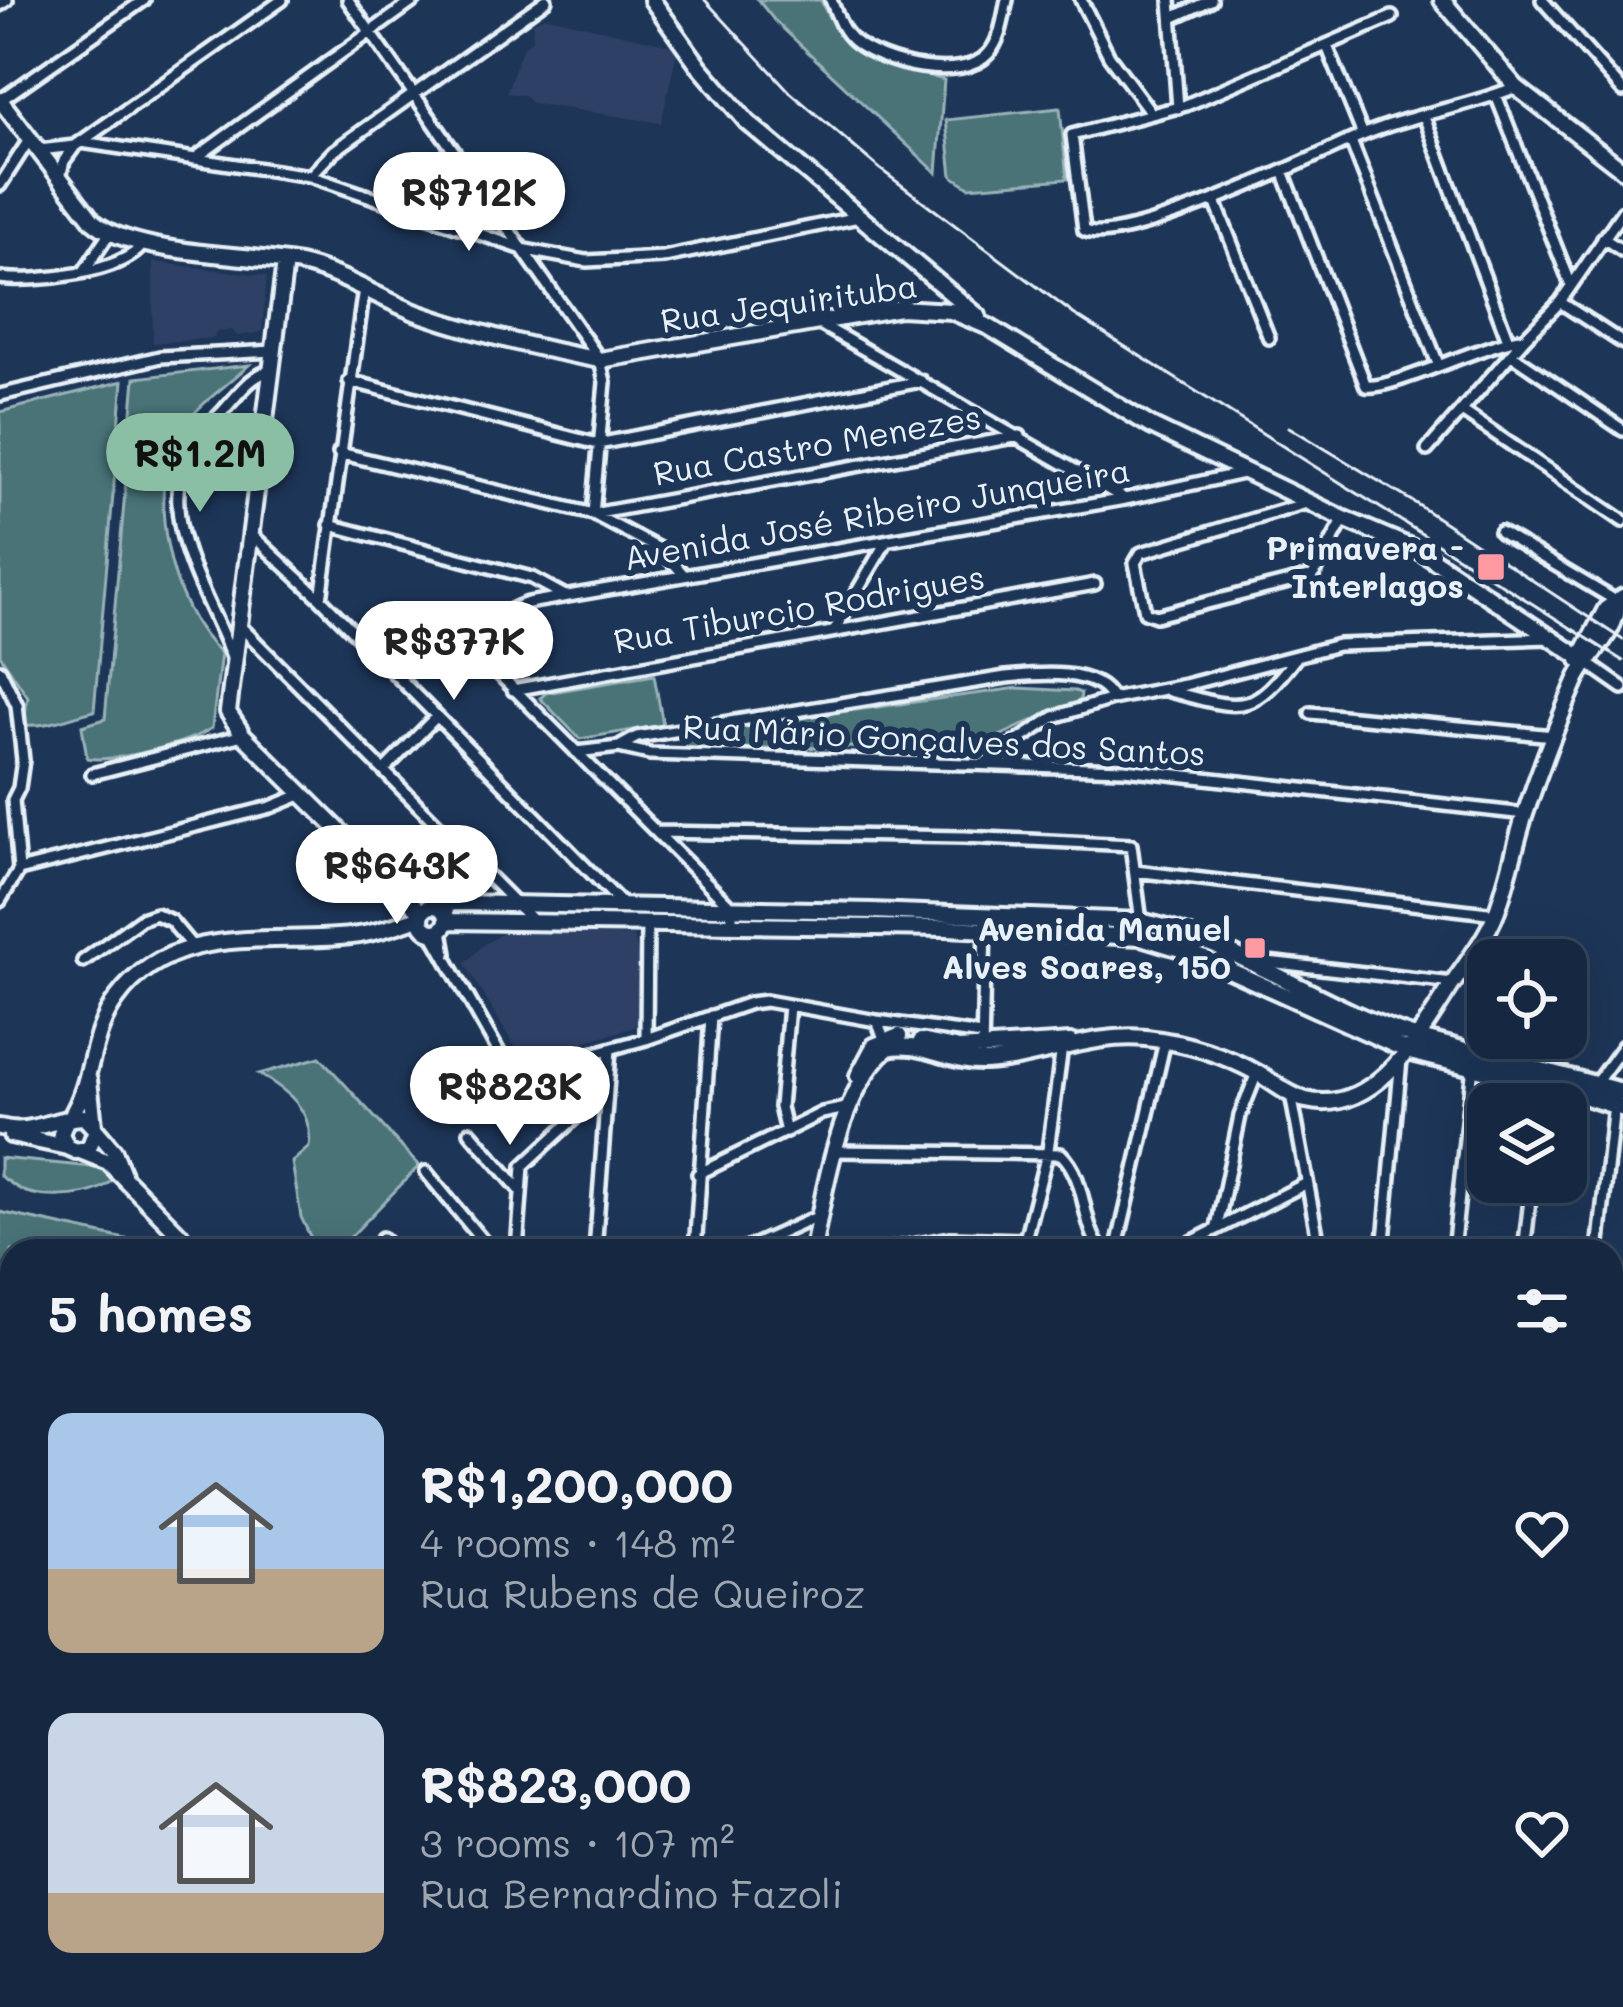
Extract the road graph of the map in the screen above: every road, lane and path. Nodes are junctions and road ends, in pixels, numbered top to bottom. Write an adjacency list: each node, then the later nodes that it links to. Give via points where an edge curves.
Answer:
1 (144, 0): 22 (street)
2 (282, 0): 29 (street)
3 (348, 0): 16 (street)
4 (415, 0): 16 (street)
5 (546, 0): 20 (street)
6 (652, 0): 40 (street, via 736,111)
7 (831, 0): 8 (street, via 842,29 868,51 945,70 986,57)
8 (1007, 0)
9 (1082, 0): 24 (street, via 1109,56)
10 (1170, 0): 15 (street)
11 (1211, 0): 15 (street)
12 (1442, 0): 18 (street)
13 (1542, 0): 19 (street)
14 (1392, 17): 17 (street)
15 (1172, 18): 23 (street)
16 (370, 32): 20 (street); 31 (street)
17 (1327, 46): 23 (street); 27 (street)
18 (1516, 87): 21 (street); 32 (street)
19 (1623, 91)
20 (414, 94): 34 (street); 39 (street)
21 (1496, 95): 25 (street); 50 (street)
22 (0, 100): 26 (street)
23 (1178, 108): 24 (street)
24 (1152, 114): 37 (street, via 1074,134 1082,225 1098,235)
25 (1424, 116): 27 (street); 60 (street)
26 (6, 120): 30 (street)
27 (1363, 135): 28 (street)
28 (1351, 141): 33 (street); 66 (street)
29 (78, 144): 30 (street); 31 (street); 35 (street)
30 (33, 145): 35 (street); 36 (street)
31 (197, 157): 34 (street)
32 (1623, 170)
33 (1283, 171): 37 (street); 66 (street, via 1362,381 1377,388)
34 (310, 176): 42 (street)
35 (60, 179): 41 (street)
36 (0, 185)
37 (1215, 201): 58 (street)
38 (1623, 211): 43 (street)
39 (497, 212): 42 (street); 45 (street)
40 (859, 217): 45 (street, via 633,260); 52 (street)
41 (109, 235): 44 (street, Rua Jequirituba); 48 (street)
42 (489, 237): 45 (street)
43 (1604, 238): 46 (street); 50 (street)
44 (142, 244): 47 (street, Rua Jequirituba); 48 (street, via 133,257)
45 (526, 250): 65 (street)
46 (1623, 251)
47 (285, 262): 51 (street, Rua Jequirituba); 63 (street)
48 (84, 271): 49 (street)
49 (0, 278)
50 (1571, 285): 53 (street)
51 (364, 288): 65 (street, Rua Jequirituba, via 420,314); 68 (street)
52 (950, 292): 54 (street); 57 (street)
53 (1560, 302): 59 (street); 61 (street)
54 (951, 311): 55 (street, Rua Jequirituba); 57 (street, Rua Jequirituba)
55 (861, 313): 56 (street, Rua Jequirituba); 62 (street)
56 (815, 321): 62 (street); 65 (street, Rua Jequirituba)
57 (989, 327): 77 (street, Rua Jequirituba, via 1151,426)
58 (1269, 338)
59 (1525, 338): 60 (street); 64 (street)
60 (1508, 340): 66 (street)
61 (1623, 343)
62 (857, 344): 69 (street)
63 (275, 351): 67 (street); 70 (street, via 160,357)
64 (1511, 355): 71 (street); 72 (street)
65 (600, 360): 74 (street)
66 (1438, 364)
67 (273, 370): 87 (street); 99 (street, via 254,378 195,441 177,501 180,530)
68 (350, 381): 74 (street); 76 (street)
69 (921, 381): 73 (street); 74 (street)
70 (0, 395)
71 (1462, 411): 75 (street); 83 (street)
72 (1623, 430)
73 (1020, 436): 78 (street); 80 (street, Rua Castro Menezes)
74 (598, 443): 81 (street)
75 (1427, 450)
76 (339, 453): 81 (street); 84 (street)
77 (1247, 472): 78 (street, Avenida José Ribeiro Junqueira); 79 (street, Rua Jequirituba)
78 (1125, 499): 88 (street, Avenida José Ribeiro Junqueira)
79 (1310, 502): 82 (street, Rua Jequirituba); 82 (street, via 1141,553 1135,563 1145,613 1312,576)
80 (624, 507): 81 (street, Rua Castro Menezes); 85 (street, Rua Castro Menezes)
81 (593, 514): 85 (street)
82 (1344, 519): 96 (street, Rua Jequirituba, via 1420,551)
83 (1623, 521)
84 (330, 525): 91 (street, via 532,578); 92 (street)
85 (620, 529): 89 (street, via 671,557)
86 (1500, 532): 93 (street)
87 (252, 535): 92 (street); 94 (street)
88 (886, 542): 89 (street, Avenida José Ribeiro Junqueira); 95 (street)
89 (683, 574): 91 (street, Avenida José Ribeiro Junqueira)
90 (1095, 584): 95 (street, Rua Tiburcio Rodrigues)
91 (565, 596): 103 (street, Avenida José Ribeiro Junqueira, via 518,606 487,633 489,661)
92 (321, 599): 106 (street)
93 (1620, 599): 98 (street, via 1606,608)
94 (240, 626): 99 (street); 112 (street)
95 (835, 629): 103 (street, Rua Tiburcio Rodrigues)
96 (1556, 641): 97 (street, via 1350,643); 98 (street)
97 (1297, 656): 102 (street); 102 (street, via 1263,697 1244,706)
98 (1583, 659): 101 (street); 108 (street)
99 (236, 665): 107 (street, via 228,712)
100 (0, 670): 116 (street, via 22,739)
101 (1623, 688)
102 (1164, 689): 104 (street)
103 (513, 690): 110 (street, Avenida José Ribeiro Junqueira)
104 (1112, 699): 109 (street, via 1086,680 1006,676 637,737); 111 (street, via 1054,717)
105 (1311, 713): 108 (street)
106 (436, 717): 112 (street); 123 (street)
107 (243, 735): 113 (street); 115 (street)
108 (1554, 736): 117 (street)
109 (619, 748): 110 (street, Rua Mário Gonçalves dos Santos); 111 (street, Rua Mário Gonçalves dos Santos)
110 (576, 752): 118 (street, Avenida José Ribeiro Junqueira)
111 (986, 762): 117 (street, Rua Mário Gonçalves dos Santos, via 1124,769)
112 (384, 770): 122 (street)
113 (92, 774)
114 (0, 793): 116 (street)
115 (304, 793): 119 (street); 128 (street)
116 (13, 800): 119 (street)
117 (1525, 814): 126 (street)
118 (657, 832): 120 (street, via 1112,842 1131,844); 127 (street, Avenida José Ribeiro Junqueira)
119 (19, 870): 121 (street)
120 (1135, 871): 126 (street); 130 (street)
121 (0, 901)
122 (519, 904): 123 (street); 128 (street, via 455,903); 129 (street)
123 (623, 905): 124 (street)
124 (647, 914): 127 (street); 129 (street); 139 (street)
125 (984, 914): 127 (street); 130 (street); 131 (street)
126 (1496, 914): 135 (street)
127 (732, 916): 131 (street)
128 (432, 919): 129 (street); 132 (street, via 360,935); 146 (street, via 446,959 510,1064 533,1070)
129 (535, 923)
130 (1141, 929): 131 (street); 133 (street); 145 (street)
131 (986, 932): 144 (street)
132 (191, 946): 134 (street, via 156,914); 149 (street, via 146,969 116,999)
133 (1240, 959): 135 (street); 145 (street, via 1366,1018)
134 (83, 961)
135 (1453, 983): 145 (street)
136 (789, 1006): 137 (street, via 750,1003); 138 (street); 162 (street, via 780,1107)
137 (711, 1016): 139 (street); 168 (street)
138 (877, 1021): 141 (street); 144 (street)
139 (646, 1039): 146 (street)
140 (1165, 1041): 142 (street); 148 (street); 184 (street)
141 (886, 1043): 144 (street, via 899,1036); 157 (street, via 867,1055)
142 (1067, 1045): 144 (street); 165 (street)
143 (1623, 1046): 152 (street)
144 (982, 1049)
145 (1409, 1049): 147 (main road); 150 (main road); 155 (street, via 1352,1096); 187 (street)
146 (610, 1050): 154 (street)
147 (1473, 1066): 150 (main road); 188 (street)
148 (1258, 1073): 153 (street); 174 (street, via 1240,1117)
149 (88, 1075): 158 (street); 159 (street)
150 (1544, 1076): 151 (street); 152 (main road); 156 (main road)
151 (1543, 1083)
152 (1596, 1083): 156 (main road)
153 (1291, 1094): 155 (street); 163 (street)
154 (606, 1098): 171 (street, via 528,1159); 178 (street)
155 (1307, 1101): 163 (street)
156 (1620, 1102): 190 (street)
157 (848, 1112): 162 (street, via 822,1113); 166 (street)
158 (68, 1119): 159 (street, via 84,1117); 160 (street); 164 (street, via 61,1134)
159 (95, 1128): 164 (street, via 93,1144); 169 (street)
160 (0, 1130): 164 (street)
161 (470, 1132): 171 (street)
162 (786, 1132): 168 (street)
163 (1296, 1134): 170 (street)
164 (74, 1149): 169 (street, via 108,1162)
165 (1048, 1150): 166 (street); 182 (street); 183 (street, via 1072,1164)
166 (834, 1151): 173 (street)
167 (426, 1172): 176 (street)
168 (698, 1174): 179 (street)
169 (124, 1179): 175 (street)
170 (1305, 1184): 174 (street); 186 (street)
171 (520, 1190): 177 (street)
172 (1530, 1203): 189 (street)
173 (819, 1216): 180 (street); 181 (street)
174 (1217, 1228): 185 (street)
175 (184, 1239)
176 (481, 1239)
177 (518, 1239)
178 (596, 1239)
179 (695, 1239)
180 (765, 1239)
181 (816, 1239)
182 (1025, 1239)
183 (1094, 1239)
184 (1119, 1239)
185 (1196, 1239)
186 (1317, 1239)
187 (1385, 1239)
188 (1454, 1239)
189 (1525, 1239)
190 (1600, 1239)

